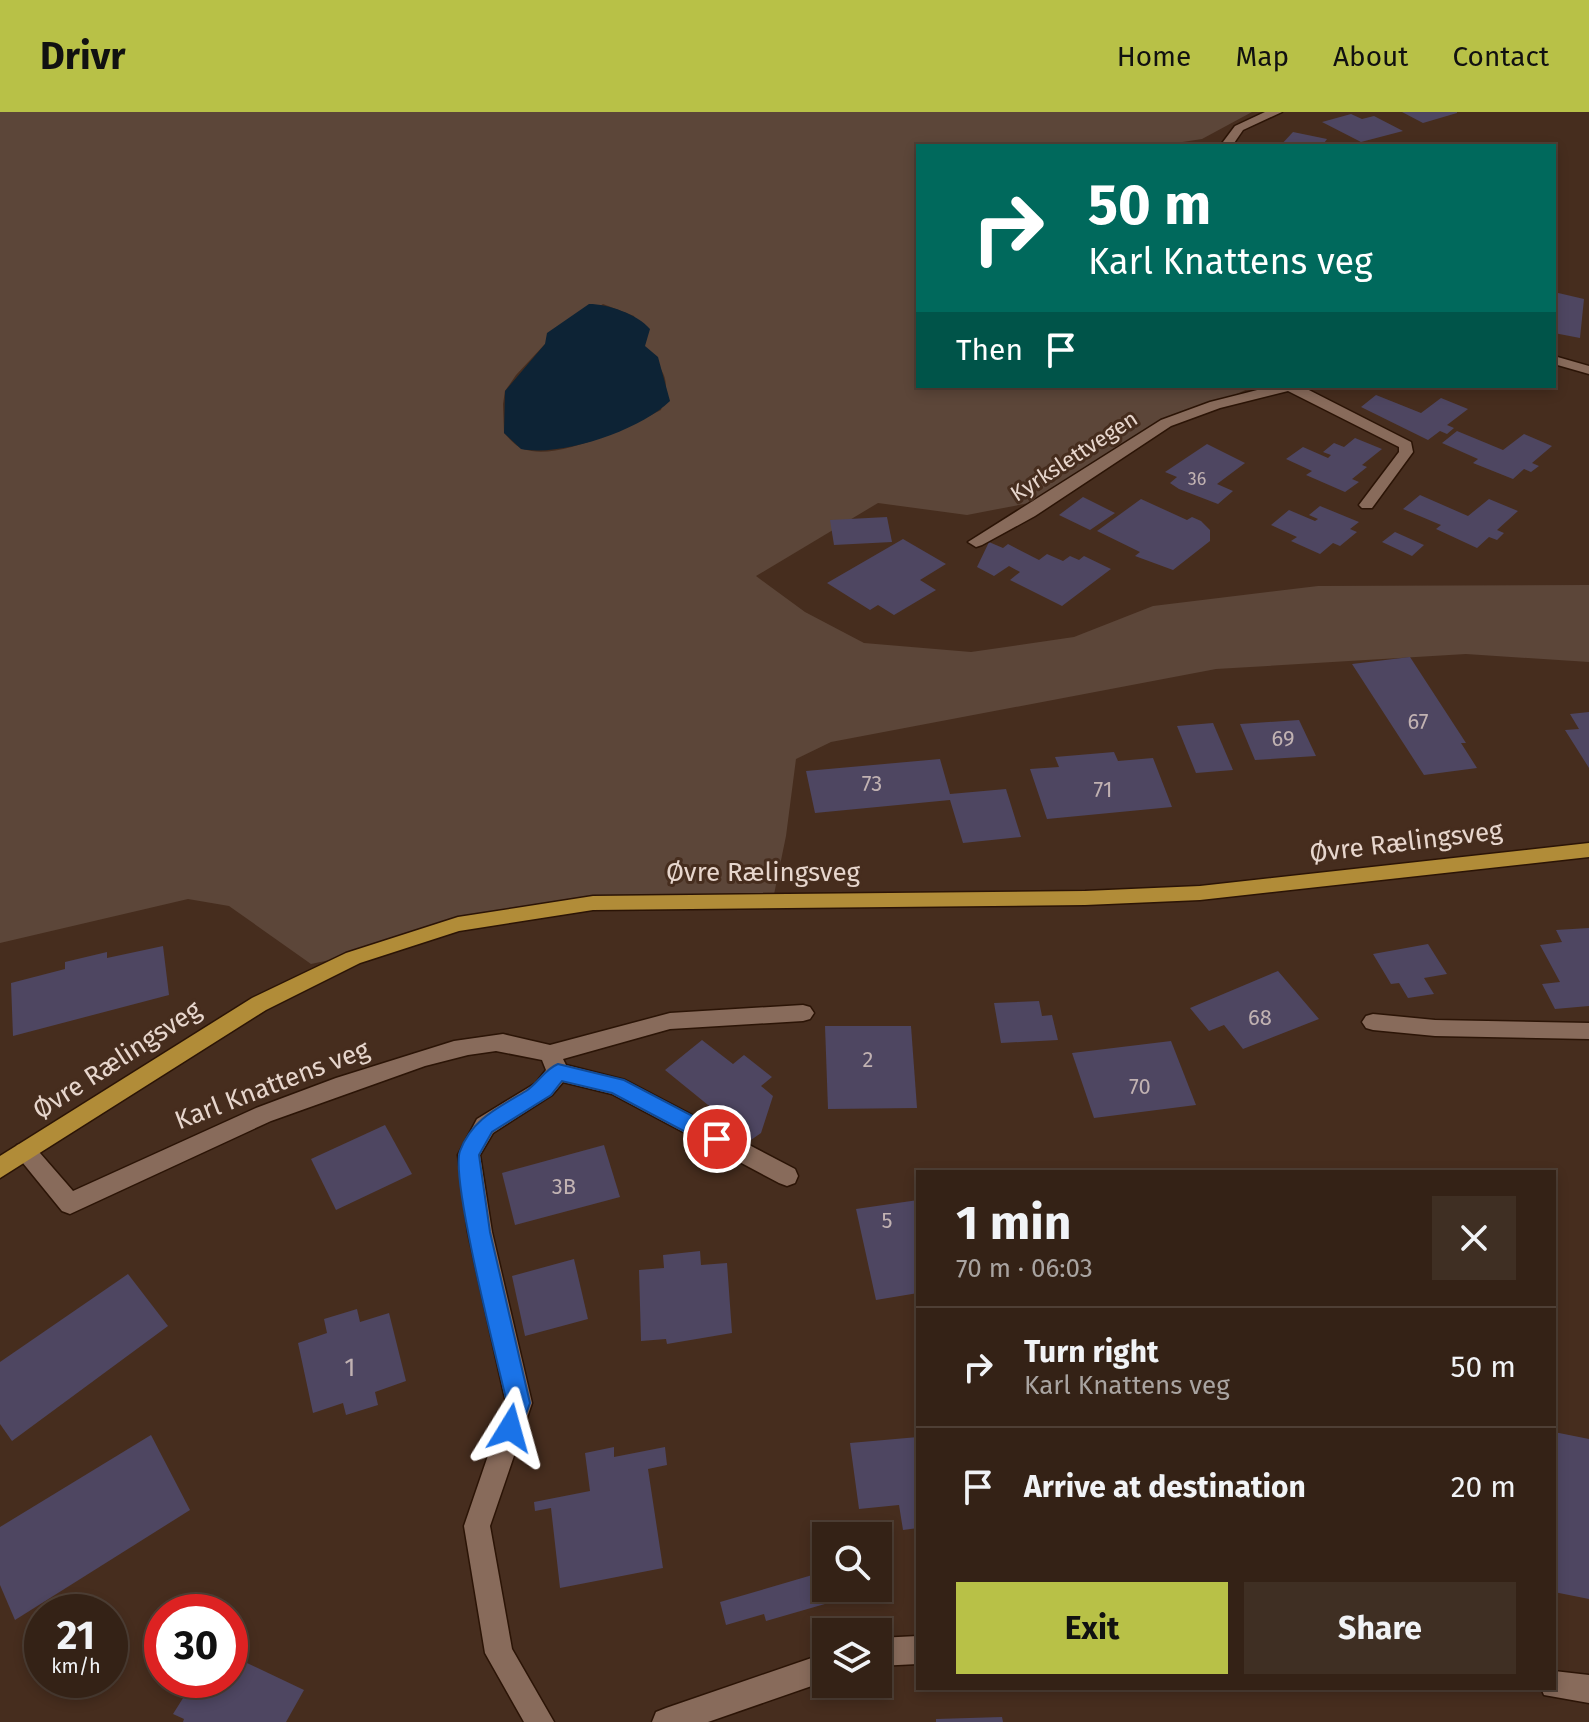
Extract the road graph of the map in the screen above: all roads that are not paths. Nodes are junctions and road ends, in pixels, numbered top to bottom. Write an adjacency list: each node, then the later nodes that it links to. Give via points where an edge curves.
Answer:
1 (1276, 112): 2 (street, via 1230,134)
2 (1227, 144)
3 (1556, 361): 4 (street)
4 (1589, 370)
5 (1282, 388): 8 (street, Kyrkslettvegen, via 1166,423)
6 (1294, 388): 7 (street, via 1406,445)
7 (1367, 505)
8 (976, 542)
9 (1589, 850): 14 (main road, Øvre Rælingsveg, via 1200,893 641,901 506,914 407,939 307,979 200,1038)
10 (803, 1013): 13 (street, via 670,1021)
11 (1373, 1022): 12 (street)
12 (1589, 1031)
13 (554, 1063): 14 (street, Karl Knattens veg, via 527,1046 495,1043 428,1057 316,1093 191,1144 70,1204); 16 (street, Karl Knattens veg, via 617,1086); 22 (street, via 544,1089 485,1126 469,1155 480,1232 519,1403 477,1526 499,1653)
14 (25, 1152): 15 (main road, Øvre Rælingsveg)
15 (0, 1168)
16 (787, 1176)
17 (916, 1650): 18 (street)
18 (892, 1651)
19 (812, 1672): 23 (street)
20 (1556, 1685): 21 (street)
21 (1589, 1689)
22 (540, 1722)
23 (666, 1722)

